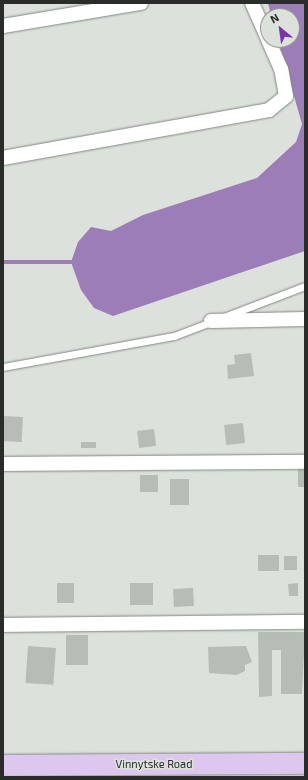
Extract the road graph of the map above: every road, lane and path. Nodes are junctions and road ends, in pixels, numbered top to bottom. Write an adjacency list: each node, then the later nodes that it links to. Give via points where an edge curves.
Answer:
1 (141, 3): 4 (street)
2 (252, 3): 3 (street)
3 (260, 21)
4 (3, 26)
5 (272, 48): 6 (street, via 281,69 286,96 270,110 252,116)
6 (3, 158)
7 (305, 286): 9 (lane)
8 (305, 319): 9 (street)
9 (211, 321): 10 (lane, via 174,336)
10 (3, 367)
11 (305, 462): 12 (street)
12 (3, 464)
13 (305, 622): 14 (street)
14 (3, 625)
15 (305, 763): 16 (main road, Vinnytske Road)
16 (3, 765)

